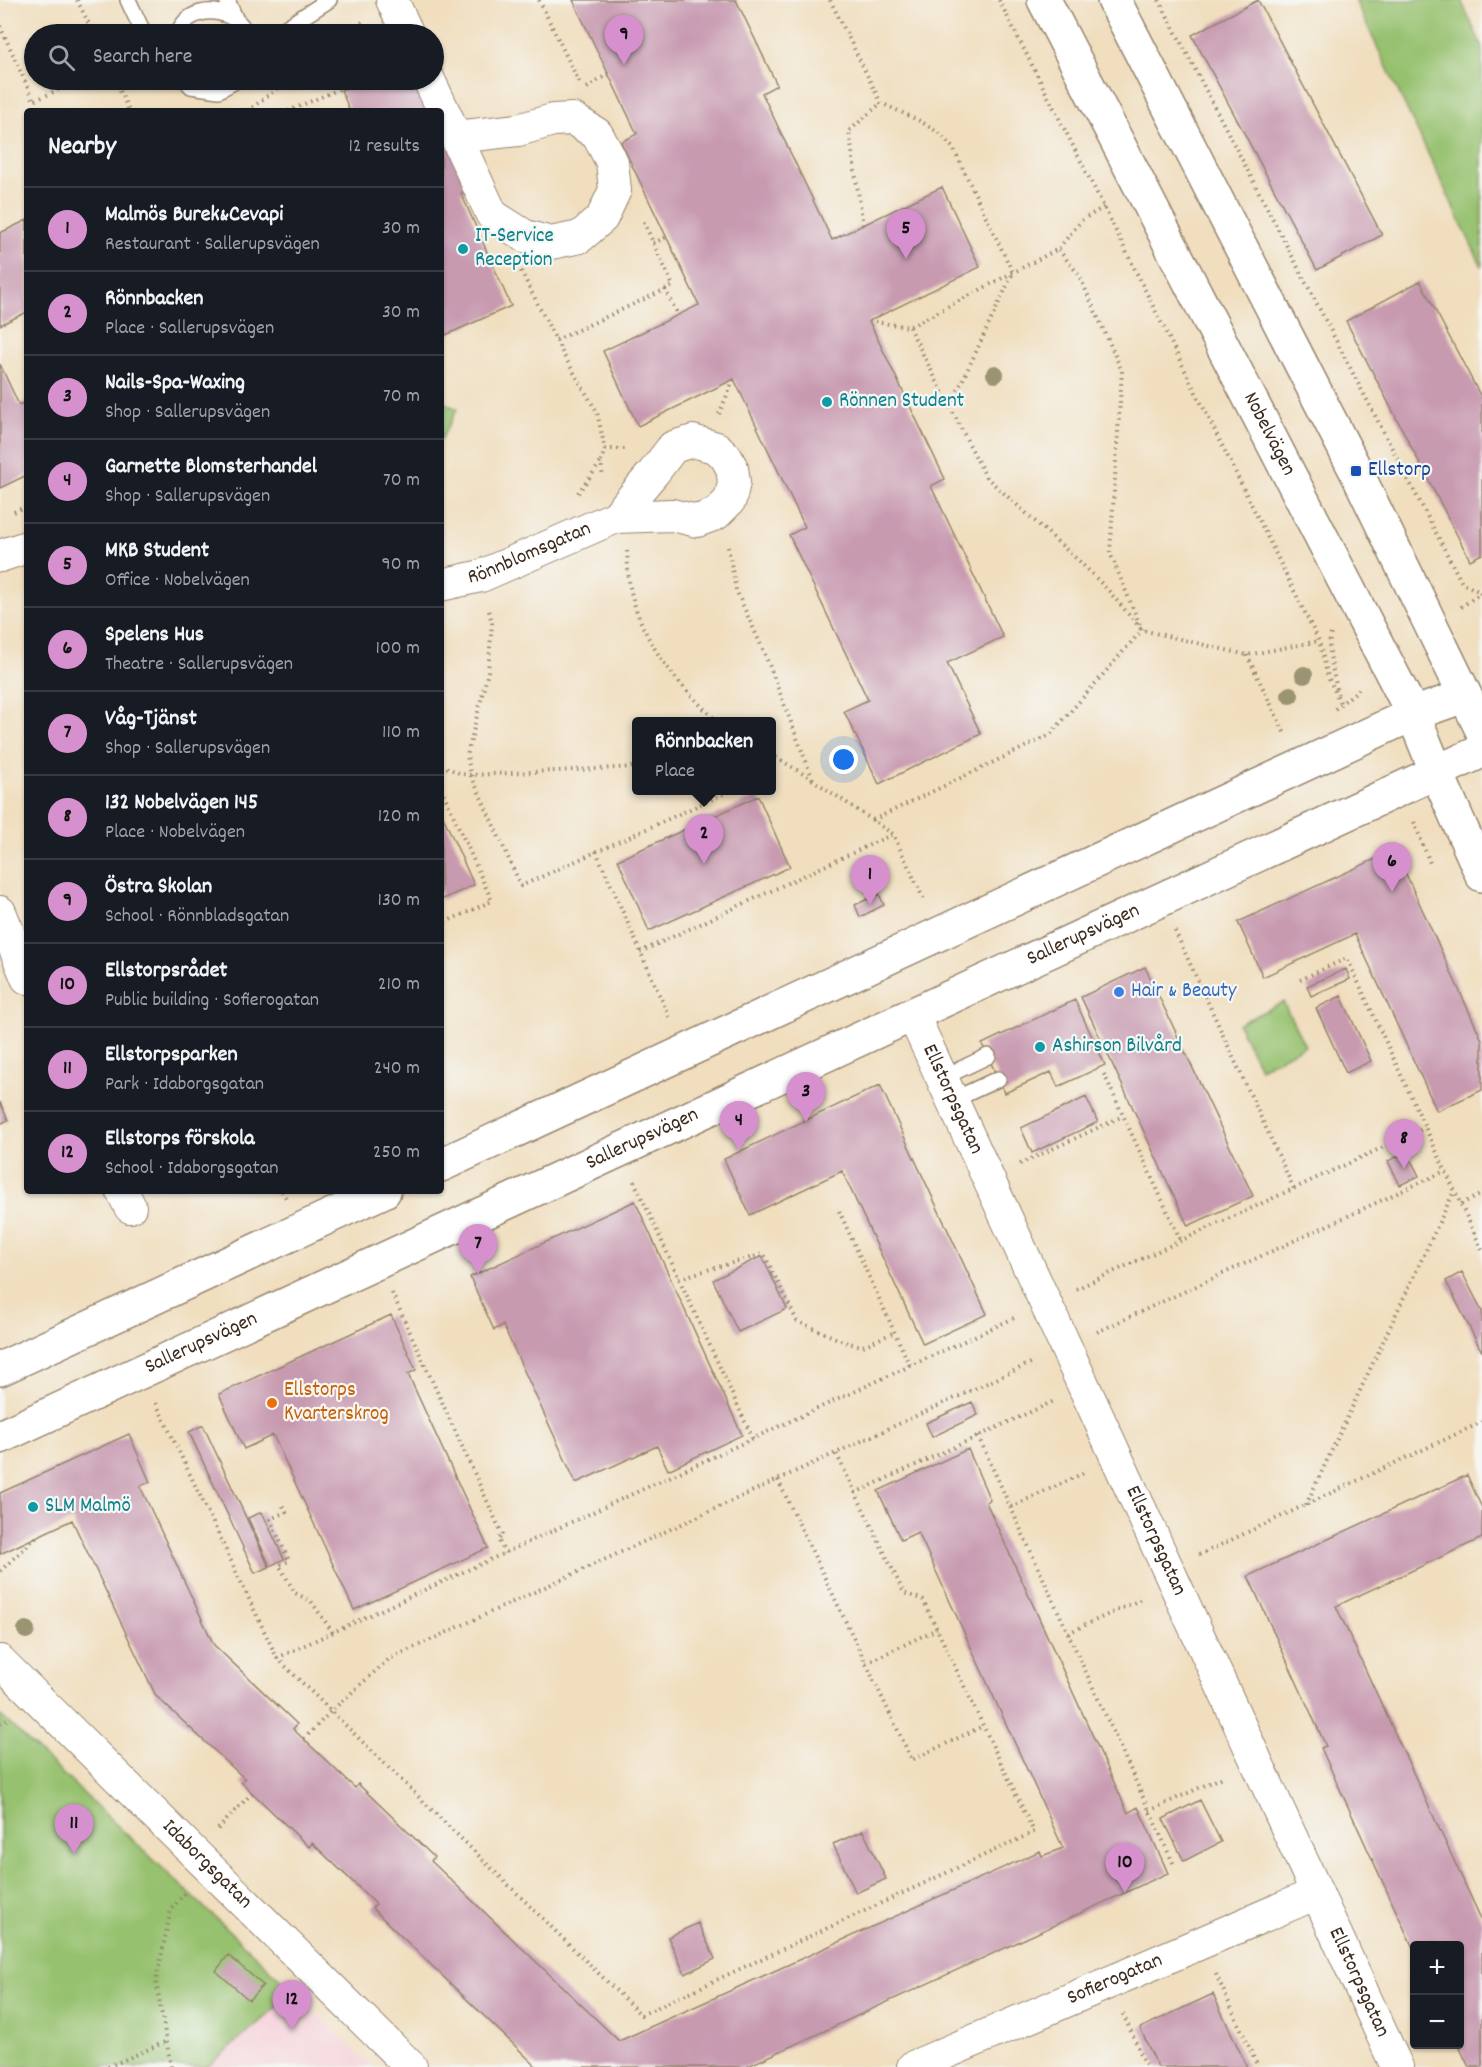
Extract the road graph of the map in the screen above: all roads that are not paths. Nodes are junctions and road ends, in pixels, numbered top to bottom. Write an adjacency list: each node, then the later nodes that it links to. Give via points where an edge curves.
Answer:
1 (128, 0): 8 (lane)
2 (226, 0): 7 (lane)
3 (329, 0): 11 (lane)
4 (392, 0): 12 (street)
5 (1044, 0): 22 (main road, Nobelvägen)
6 (1114, 0): 21 (main road)
7 (235, 18): 9 (lane, via 217,12 200,13); 10 (lane)
8 (139, 24)
9 (184, 24)
10 (239, 24)
11 (292, 24)
12 (403, 24)
13 (434, 90): 14 (street)
14 (442, 108)
15 (444, 112): 16 (street)
16 (456, 137): 16 (street, via 492,215 525,236 551,243 580,237 602,218 615,190 612,162 597,134 573,119)
17 (621, 530): 20 (street, Rönnblomsgatan)
18 (24, 548): 19 (street)
19 (0, 556)
20 (444, 584)
21 (1473, 693): 22 (main road); 23 (main road)
22 (1413, 714): 25 (main road, Nobelvägen); 33 (main road)
23 (1482, 730)
24 (1482, 751): 25 (main road, Sallerupsvägen)
25 (1437, 773): 26 (main road, Nobelvägen); 29 (main road, Sallerupsvägen)
26 (1482, 874)
27 (0, 912): 28 (street)
28 (24, 971)
29 (914, 1015): 32 (street, Ellstorpsgatan); 36 (main road, Sallerupsvägen)
30 (988, 1056): 32 (lane)
31 (999, 1079): 32 (lane)
32 (947, 1089): 38 (street, Ellstorpsgatan)
33 (444, 1164)
34 (378, 1194): 35 (main road)
35 (0, 1369)
36 (0, 1437)
37 (0, 1661): 39 (street, Idaborgsgatan)
38 (1317, 1893): 40 (street, Sofierogatan); 41 (street, Ellstorpsgatan)
39 (411, 2067)
40 (913, 2067)
41 (1397, 2067)

